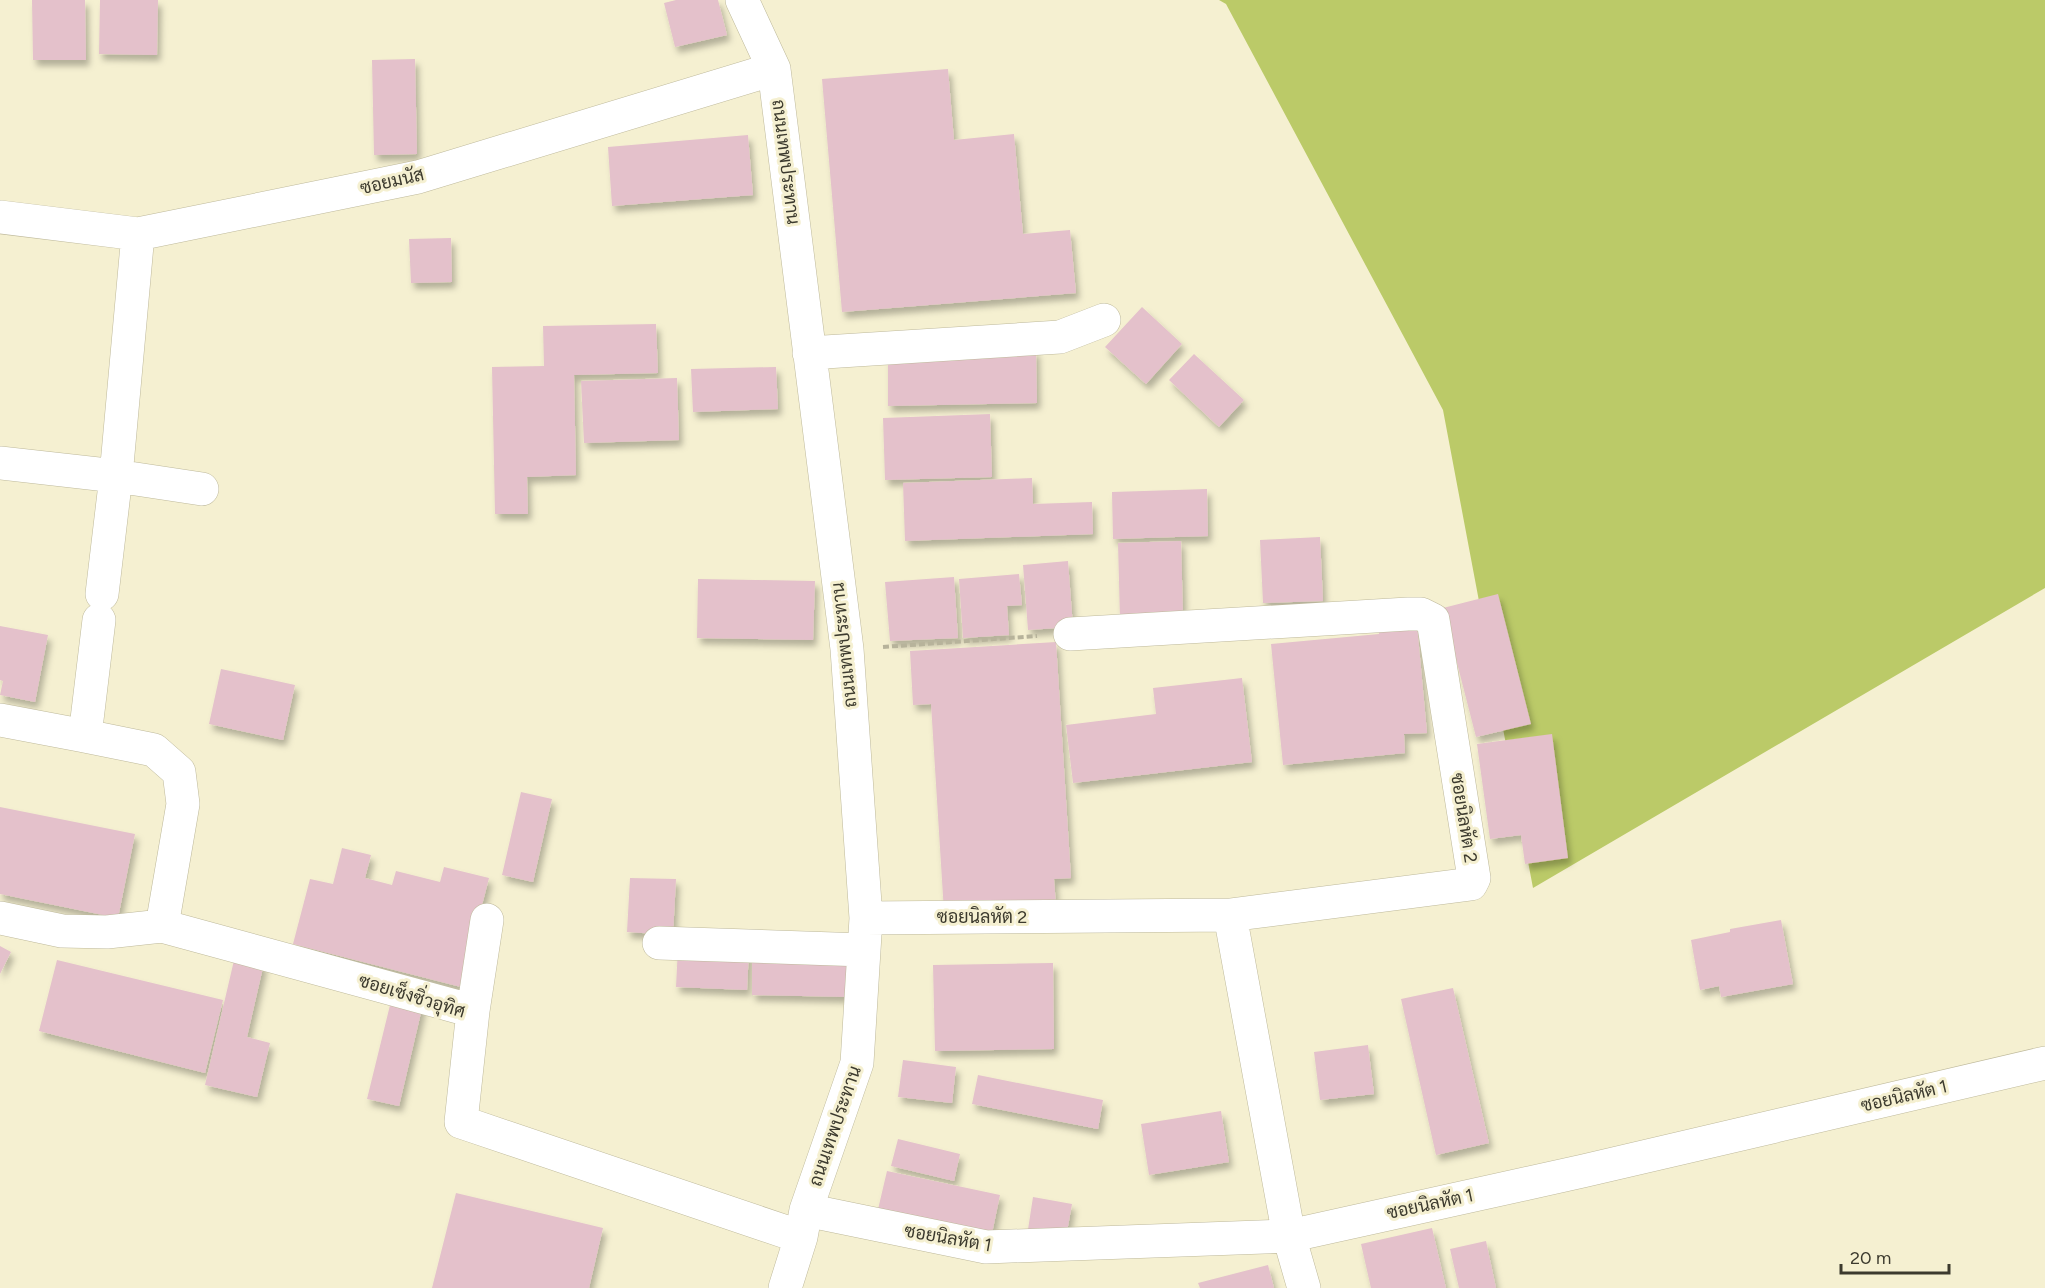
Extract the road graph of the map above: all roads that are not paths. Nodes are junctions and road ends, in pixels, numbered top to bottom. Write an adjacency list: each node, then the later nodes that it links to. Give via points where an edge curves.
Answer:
1 (742, 0): 2 (street, ถนนเทพประทาน)
2 (774, 69): 4 (street, ซอยมนัส, via 418,177); 6 (street, ถนนเทพประทาน)
3 (0, 217): 4 (street, ซอยมนัส)
4 (138, 234): 8 (street)
5 (1104, 320): 6 (street, via 1060,337)
6 (809, 352): 15 (street, ถนนเทพประทาน, via 847,649)
7 (0, 463): 8 (street)
8 (116, 476): 9 (street); 12 (street)
9 (202, 489)
10 (1070, 634): 13 (street, ซอยนิลหัต 2, via 1408,614 1421,614 1433,620 1474,878 1471,884)
11 (0, 720): 12 (street)
12 (85, 736): 17 (street, via 154,750 179,772 183,804)
13 (1230, 915): 15 (street, ซอยนิลหัต 2); 23 (street)
14 (0, 918): 17 (street, ซอยเซ็งซิ่วอุทิศ, via 62,931 107,932)
15 (866, 918): 19 (street, ถนนเทพประทาน)
16 (487, 920): 20 (street)
17 (162, 926): 20 (street, ซอยเซ็งซิ่วอุทิศ)
18 (659, 943): 19 (street)
19 (864, 950): 22 (street, ถนนเทพประทาน, via 857,1062)
20 (472, 1011): 22 (street, ซอยเซ็งซิ่วอุทิศ, via 461,1122)
21 (2045, 1063): 23 (street, ซอยนิลหัต 1)
22 (804, 1224): 23 (street, ซอยนิลหัต 1, via 986,1248); 24 (street, ถนนเทพประทาน)
23 (1289, 1236): 25 (street)
24 (785, 1288)
25 (1305, 1288)

